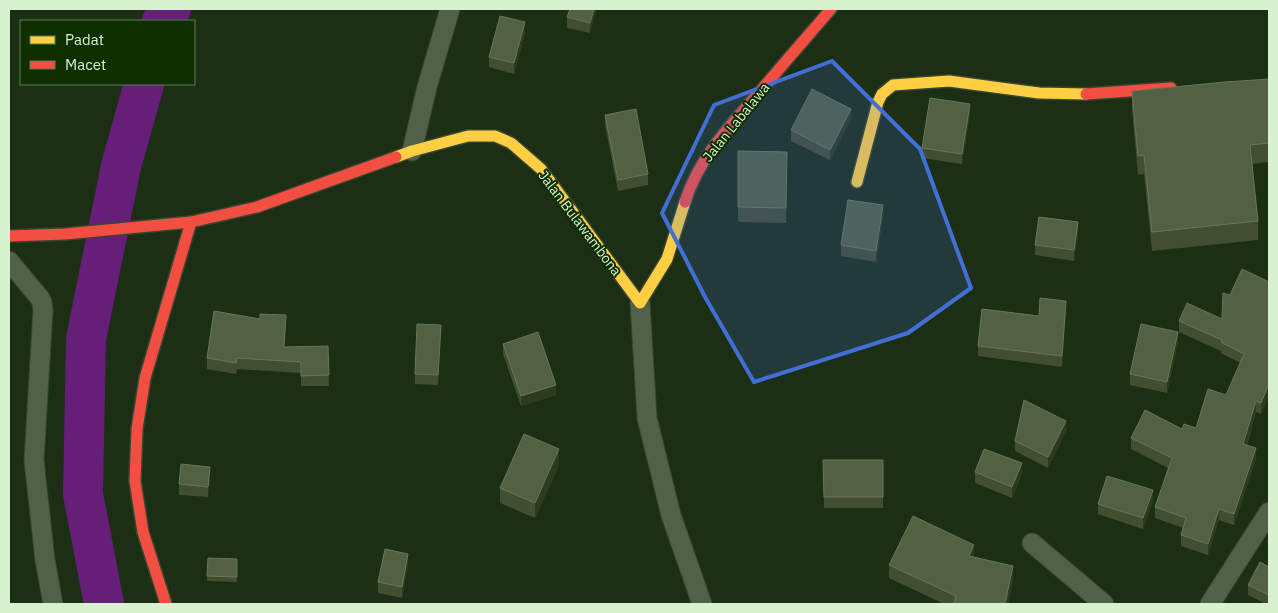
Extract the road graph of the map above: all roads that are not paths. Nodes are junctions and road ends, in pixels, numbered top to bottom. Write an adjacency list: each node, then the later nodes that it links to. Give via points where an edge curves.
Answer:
1 (450, 9): 4 (street)
2 (831, 9): 9 (main road, Jalan Labalawa, via 718,141 700,167 689,190 667,259)
3 (1181, 88): 5 (main road, via 1085,94 1039,93 949,82 893,85 878,102)
4 (412, 151): 6 (main road, Jalan Bulawambona, via 257,207); 9 (main road, Jalan Bulawambona, via 468,136 495,136 511,143 541,169)
5 (856, 182)
6 (192, 222): 7 (main road, Jalan Bulawambona); 13 (main road, via 145,378 137,429 135,482 143,532)
7 (9, 238)
8 (9, 261): 12 (street, via 42,302 34,460)
9 (640, 303): 14 (street, via 647,418 671,515)
10 (1269, 512): 16 (street)
11 (1032, 543): 15 (street)
12 (53, 604)
13 (166, 604)
14 (702, 604)
15 (1104, 604)
16 (1210, 604)

